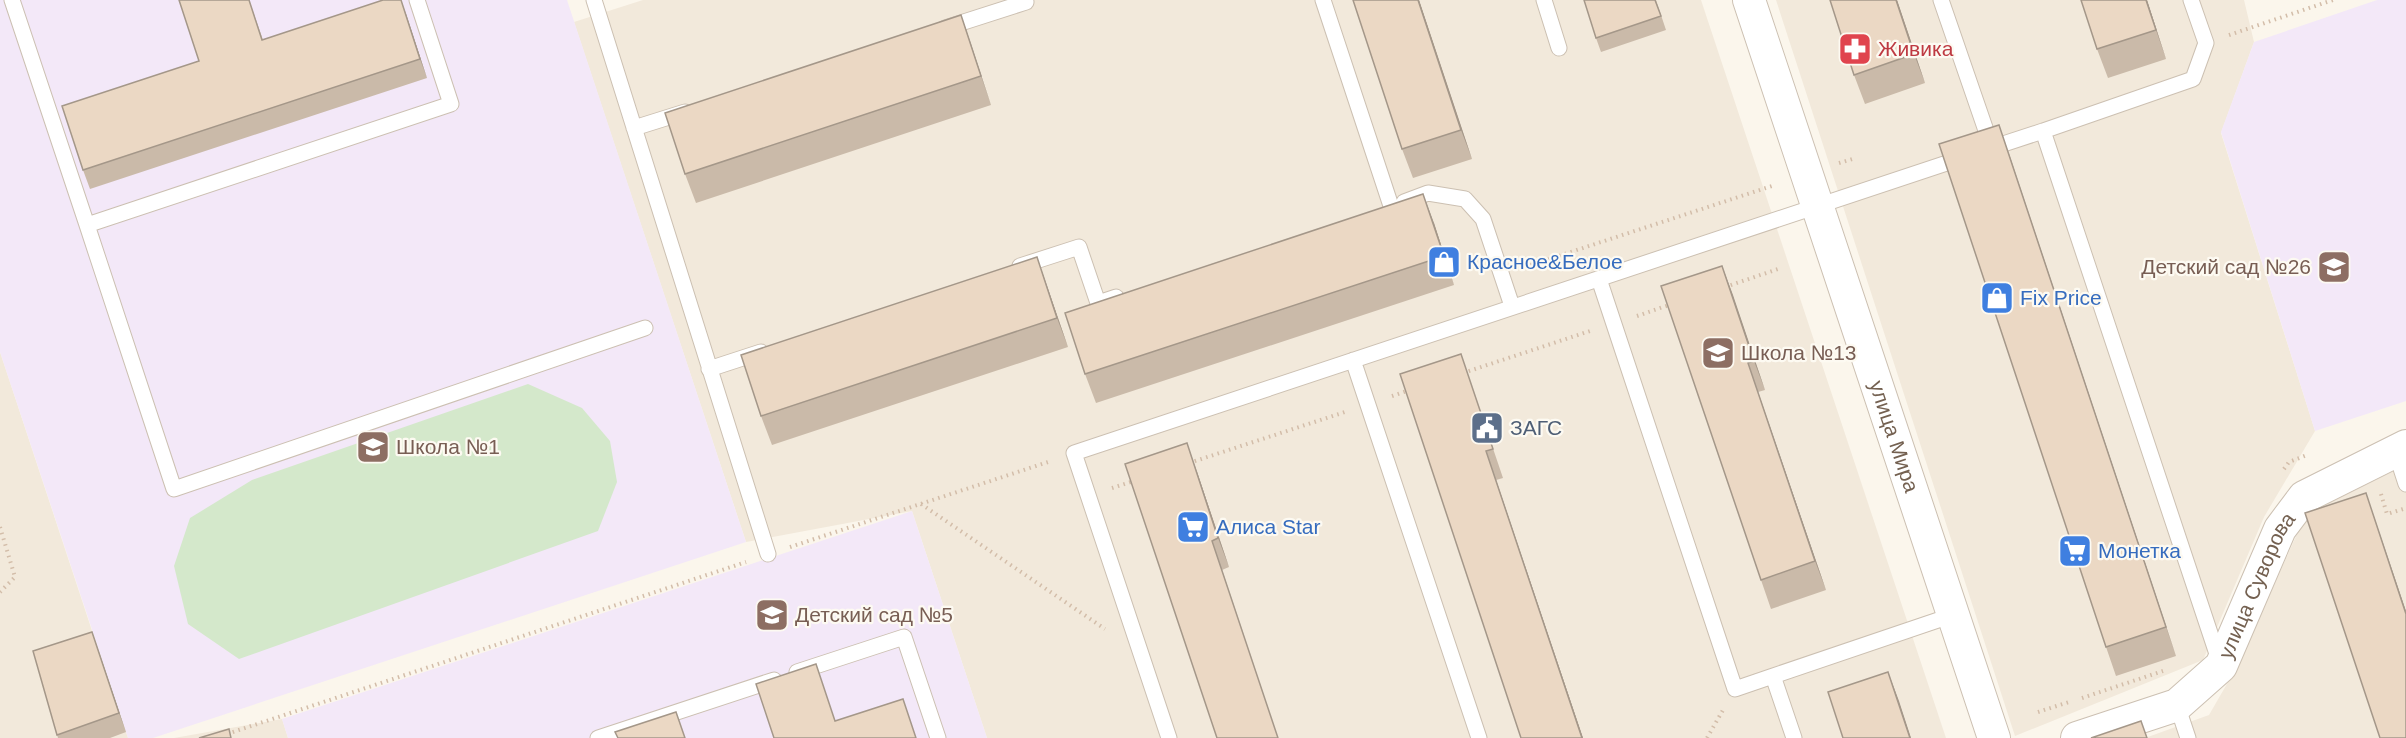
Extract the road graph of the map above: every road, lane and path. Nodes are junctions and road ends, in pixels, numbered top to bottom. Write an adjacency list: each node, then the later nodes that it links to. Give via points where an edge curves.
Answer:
1 (12, 0): 21 (lane)
2 (417, 0): 21 (lane, via 451,104)
3 (594, 0): 15 (lane)
4 (1323, 0): 24 (lane, via 1386,208 1428,193 1465,199 1484,219)
5 (1544, 0): 13 (lane)
6 (1749, 0): 19 (street, улица Мира)
7 (1941, 0): 17 (lane)
8 (2191, 0): 12 (lane)
9 (2332, 0): 12 (path)
10 (1026, 2): 11 (lane)
11 (925, 34)
12 (2206, 43): 16 (lane, via 2193,80)
13 (1559, 48)
14 (701, 107): 15 (lane)
15 (634, 129): 34 (lane)
16 (2043, 131): 17 (lane); 50 (lane)
17 (1992, 148): 20 (lane)
18 (1856, 158): 19 (path)
19 (1807, 174): 20 (street, улица Мира); 24 (path)
20 (1818, 206): 25 (lane); 48 (street, улица Мира)
21 (87, 225): 31 (lane, via 174,489)
22 (1782, 268): 26 (path)
23 (1000, 272): 27 (lane, via 1078,247 1098,303)
24 (1502, 274): 29 (lane)
25 (1599, 279): 29 (lane); 30 (lane)
26 (1715, 290)
27 (1131, 292)
28 (1681, 301): 30 (path)
29 (1512, 306): 33 (lane)
30 (1614, 323): 35 (path); 51 (lane, via 1736,688)
31 (645, 328)
32 (776, 346): 34 (lane)
33 (1353, 360): 37 (lane); 39 (lane)
34 (709, 369): 46 (lane)
35 (1458, 375)
36 (1413, 389): 37 (path)
37 (1368, 404): 40 (path); 57 (lane)
38 (2400, 448): 42 (lane); 50 (street, улица Суворова, via 2304,497 2280,529)
39 (1074, 453): 43 (lane); 44 (path)
40 (1178, 466)
41 (1145, 477): 43 (path)
42 (2406, 484)
43 (1089, 496): 49 (lane)
44 (921, 504): 46 (path); 49 (path)
45 (0, 526): 47 (path, via 15,577)
46 (768, 554): 53 (path)
47 (0, 592)
48 (1953, 615): 51 (lane); 59 (street, улица Мира)
49 (1141, 653): 56 (lane)
50 (2221, 666): 52 (street, улица Суворова)
51 (1773, 676): 58 (lane)
52 (2177, 705): 60 (street, улица Суворова); 61 (lane)
53 (217, 738)
54 (598, 738): 55 (lane, via 904,637)
55 (938, 738)
56 (1169, 738)
57 (1479, 738)
58 (1794, 738)
59 (1994, 738)
60 (2077, 738)
61 (2188, 738)

